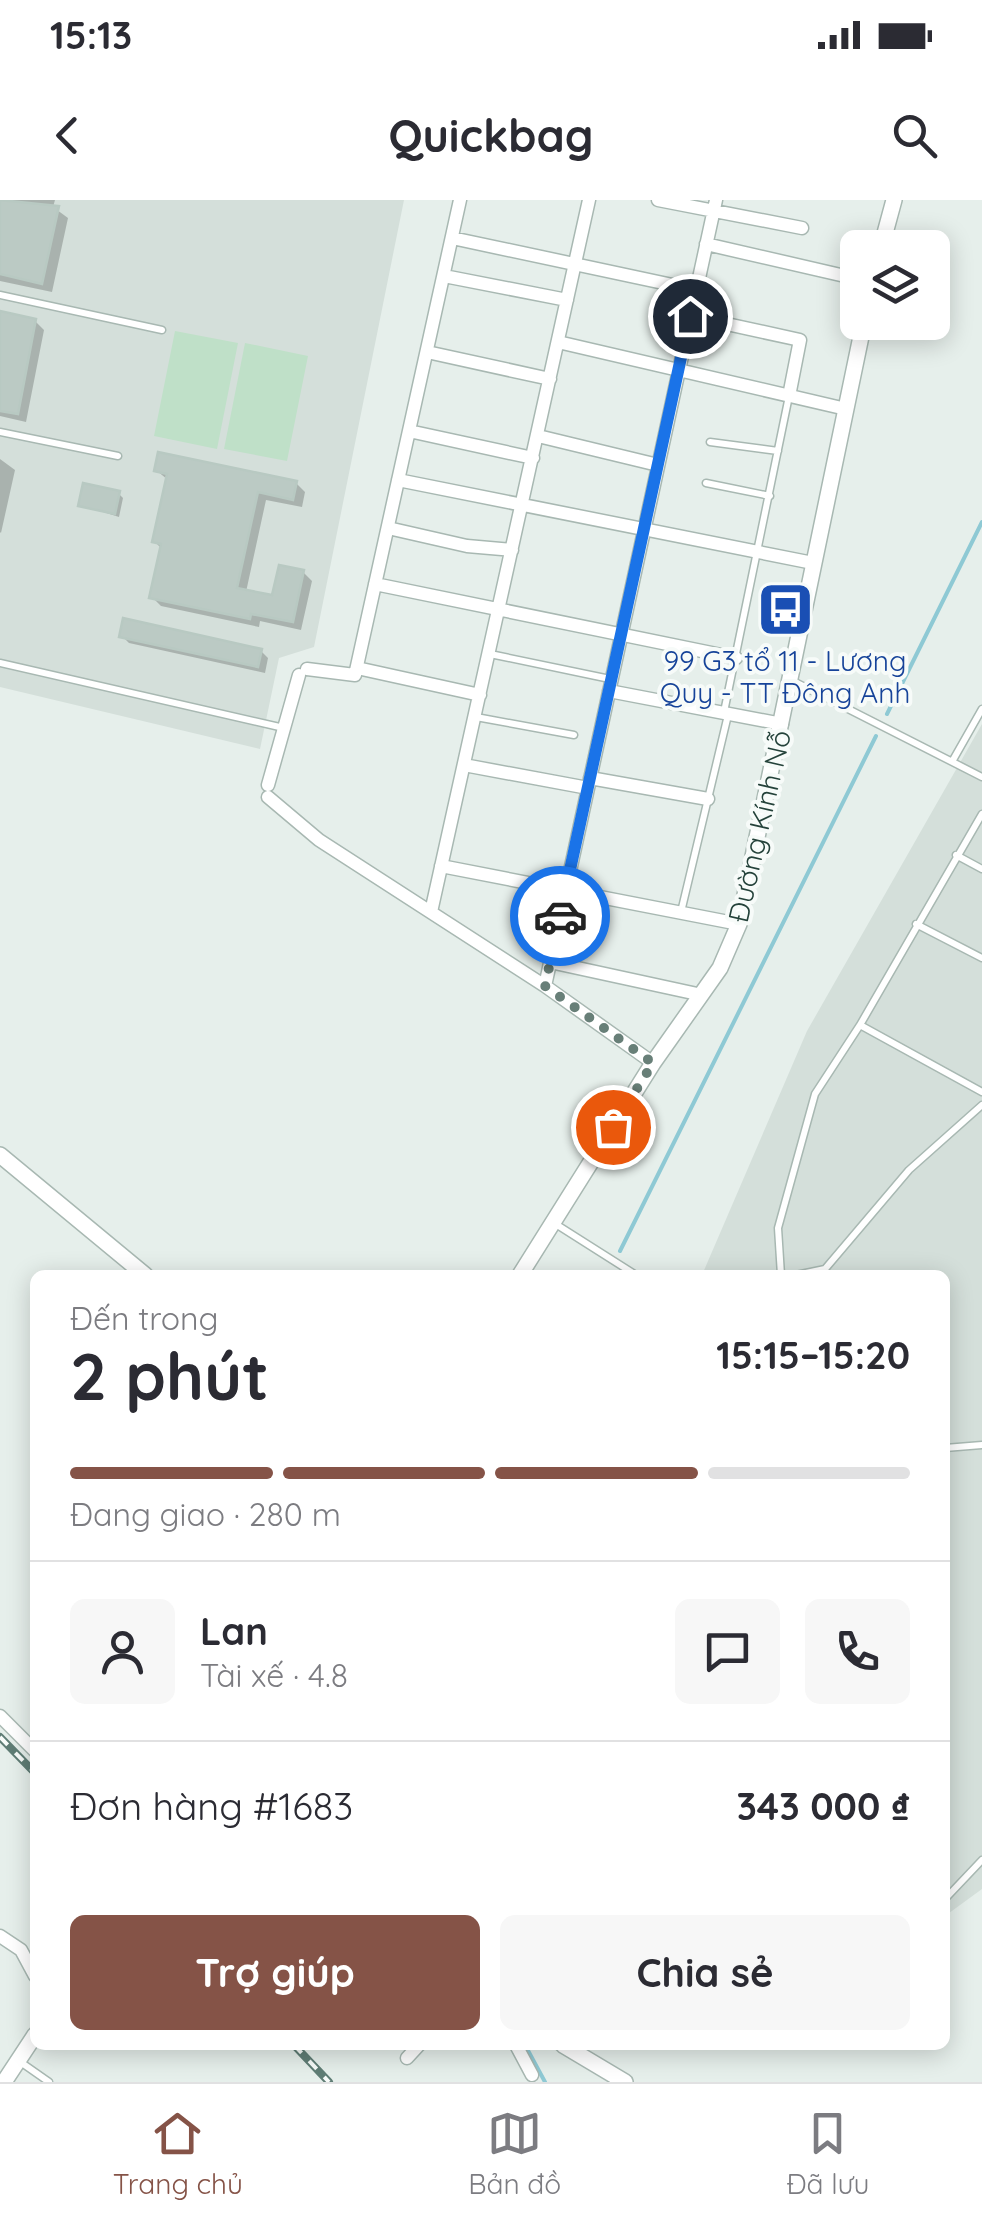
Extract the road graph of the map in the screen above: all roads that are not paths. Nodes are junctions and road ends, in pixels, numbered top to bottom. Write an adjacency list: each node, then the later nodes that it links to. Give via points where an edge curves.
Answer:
1 (460, 200): 8 (street)
2 (589, 200): 10 (street)
3 (658, 200): 5 (street)
4 (894, 200): 7 (street)
5 (714, 206): 6 (street); 9 (street)
6 (802, 228)
7 (886, 230)
8 (452, 238): 10 (street); 12 (street)
9 (706, 244): 11 (street); 13 (street)
10 (575, 264): 13 (street); 15 (street)
11 (840, 275)
12 (444, 276): 15 (street); 20 (street)
13 (696, 290): 16 (street)
14 (0, 295): 17 (lane)
15 (567, 300): 19 (street)
16 (690, 316): 21 (street); 23 (street, via 800,340)
17 (162, 330)
18 (860, 340): 24 (street, Đường Kính Nỗ)
19 (558, 342): 21 (street); 22 (street)
20 (427, 352): 22 (street); 25 (street)
21 (679, 370): 23 (street); 32 (street)
22 (550, 380): 27 (street)
23 (789, 396): 24 (street); 29 (lane)
24 (846, 409): 41 (street, Đường Kính Nỗ)
25 (409, 431): 31 (street); 33 (street)
26 (0, 432): 30 (lane)
27 (538, 436): 31 (street); 32 (street)
28 (710, 442): 29 (lane)
29 (778, 451): 35 (lane)
30 (118, 456)
31 (532, 458): 36 (street)
32 (658, 465): 38 (street)
33 (398, 480): 36 (street); 37 (street)
34 (706, 483): 35 (lane)
35 (770, 496): 40 (lane)
36 (522, 505): 38 (street); 39 (street)
37 (388, 528): 39 (street); 42 (street)
38 (644, 529): 40 (street); 44 (street)
39 (512, 550): 43 (street)
40 (760, 552): 41 (street); 46 (lane)
41 (813, 563): 49 (street, Đường Kính Nỗ)
42 (375, 584): 43 (street); 48 (street)
43 (499, 610): 44 (street); 45 (street)
44 (621, 635): 46 (street); 50 (street)
45 (489, 654): 50 (lane); 51 (street)
46 (736, 658): 53 (lane)
47 (0, 663): 56 (lane)
48 (357, 668): 51 (street); 56 (street, via 355,676 317,667 303,672)
49 (790, 679): 55 (street, Đường Kính Nỗ); 58 (lane)
50 (610, 685): 53 (street); 61 (street)
51 (480, 695): 54 (street)
52 (982, 709): 58 (lane)
53 (726, 714): 55 (street); 62 (lane)
54 (474, 717): 57 (lane); 59 (street)
55 (782, 724): 70 (street, Đường Kính Nỗ)
56 (284, 728): 68 (street, via 268,791 319,840)
57 (574, 735)
58 (953, 760): 60 (lane)
59 (464, 764): 61 (street); 65 (street)
60 (982, 777)
61 (589, 783): 62 (street); 67 (street)
62 (708, 799): 69 (lane)
63 (982, 814): 64 (lane)
64 (956, 855): 66 (lane); 71 (lane)
65 (441, 866): 67 (street); 68 (street)
66 (982, 870)
67 (566, 890): 69 (street); 73 (street)
68 (431, 912): 74 (street)
69 (681, 912): 70 (street)
70 (740, 924): 75 (street, Đường Kính Nỗ)
71 (916, 924): 72 (lane); 76 (lane)
72 (982, 958)
73 (550, 962): 74 (street); 75 (street)
74 (545, 986): 77 (street)
75 (702, 995): 77 (street, Đường Kính Nỗ)
76 (860, 1024): 78 (lane); 85 (lane, via 815,1094 778,1228)
77 (653, 1063): 81 (street, Đường Kính Nỗ)
78 (982, 1092)
79 (982, 1106): 86 (lane, via 908,1170)
80 (0, 1155): 82 (street)
81 (553, 1222): 83 (street, Đường Kính Nỗ); 84 (lane)
82 (139, 1270)
83 (523, 1270)
84 (628, 1270)
85 (782, 1270)
86 (820, 1270)
87 (980, 1447): 88 (lane)
88 (950, 1448)
89 (0, 1716): 90 (street)
90 (30, 1746)
91 (982, 1860): 92 (lane)
92 (950, 1895)
93 (0, 1936): 94 (street, via 21,1950)
94 (30, 1967)
95 (30, 2042): 100 (street)
96 (414, 2050): 99 (street)
97 (519, 2050): 101 (street)
98 (571, 2050): 104 (street)
99 (407, 2058)
100 (18, 2060): 102 (street); 103 (lane)
101 (532, 2075)
102 (4, 2082)
103 (48, 2082)
104 (625, 2082)

